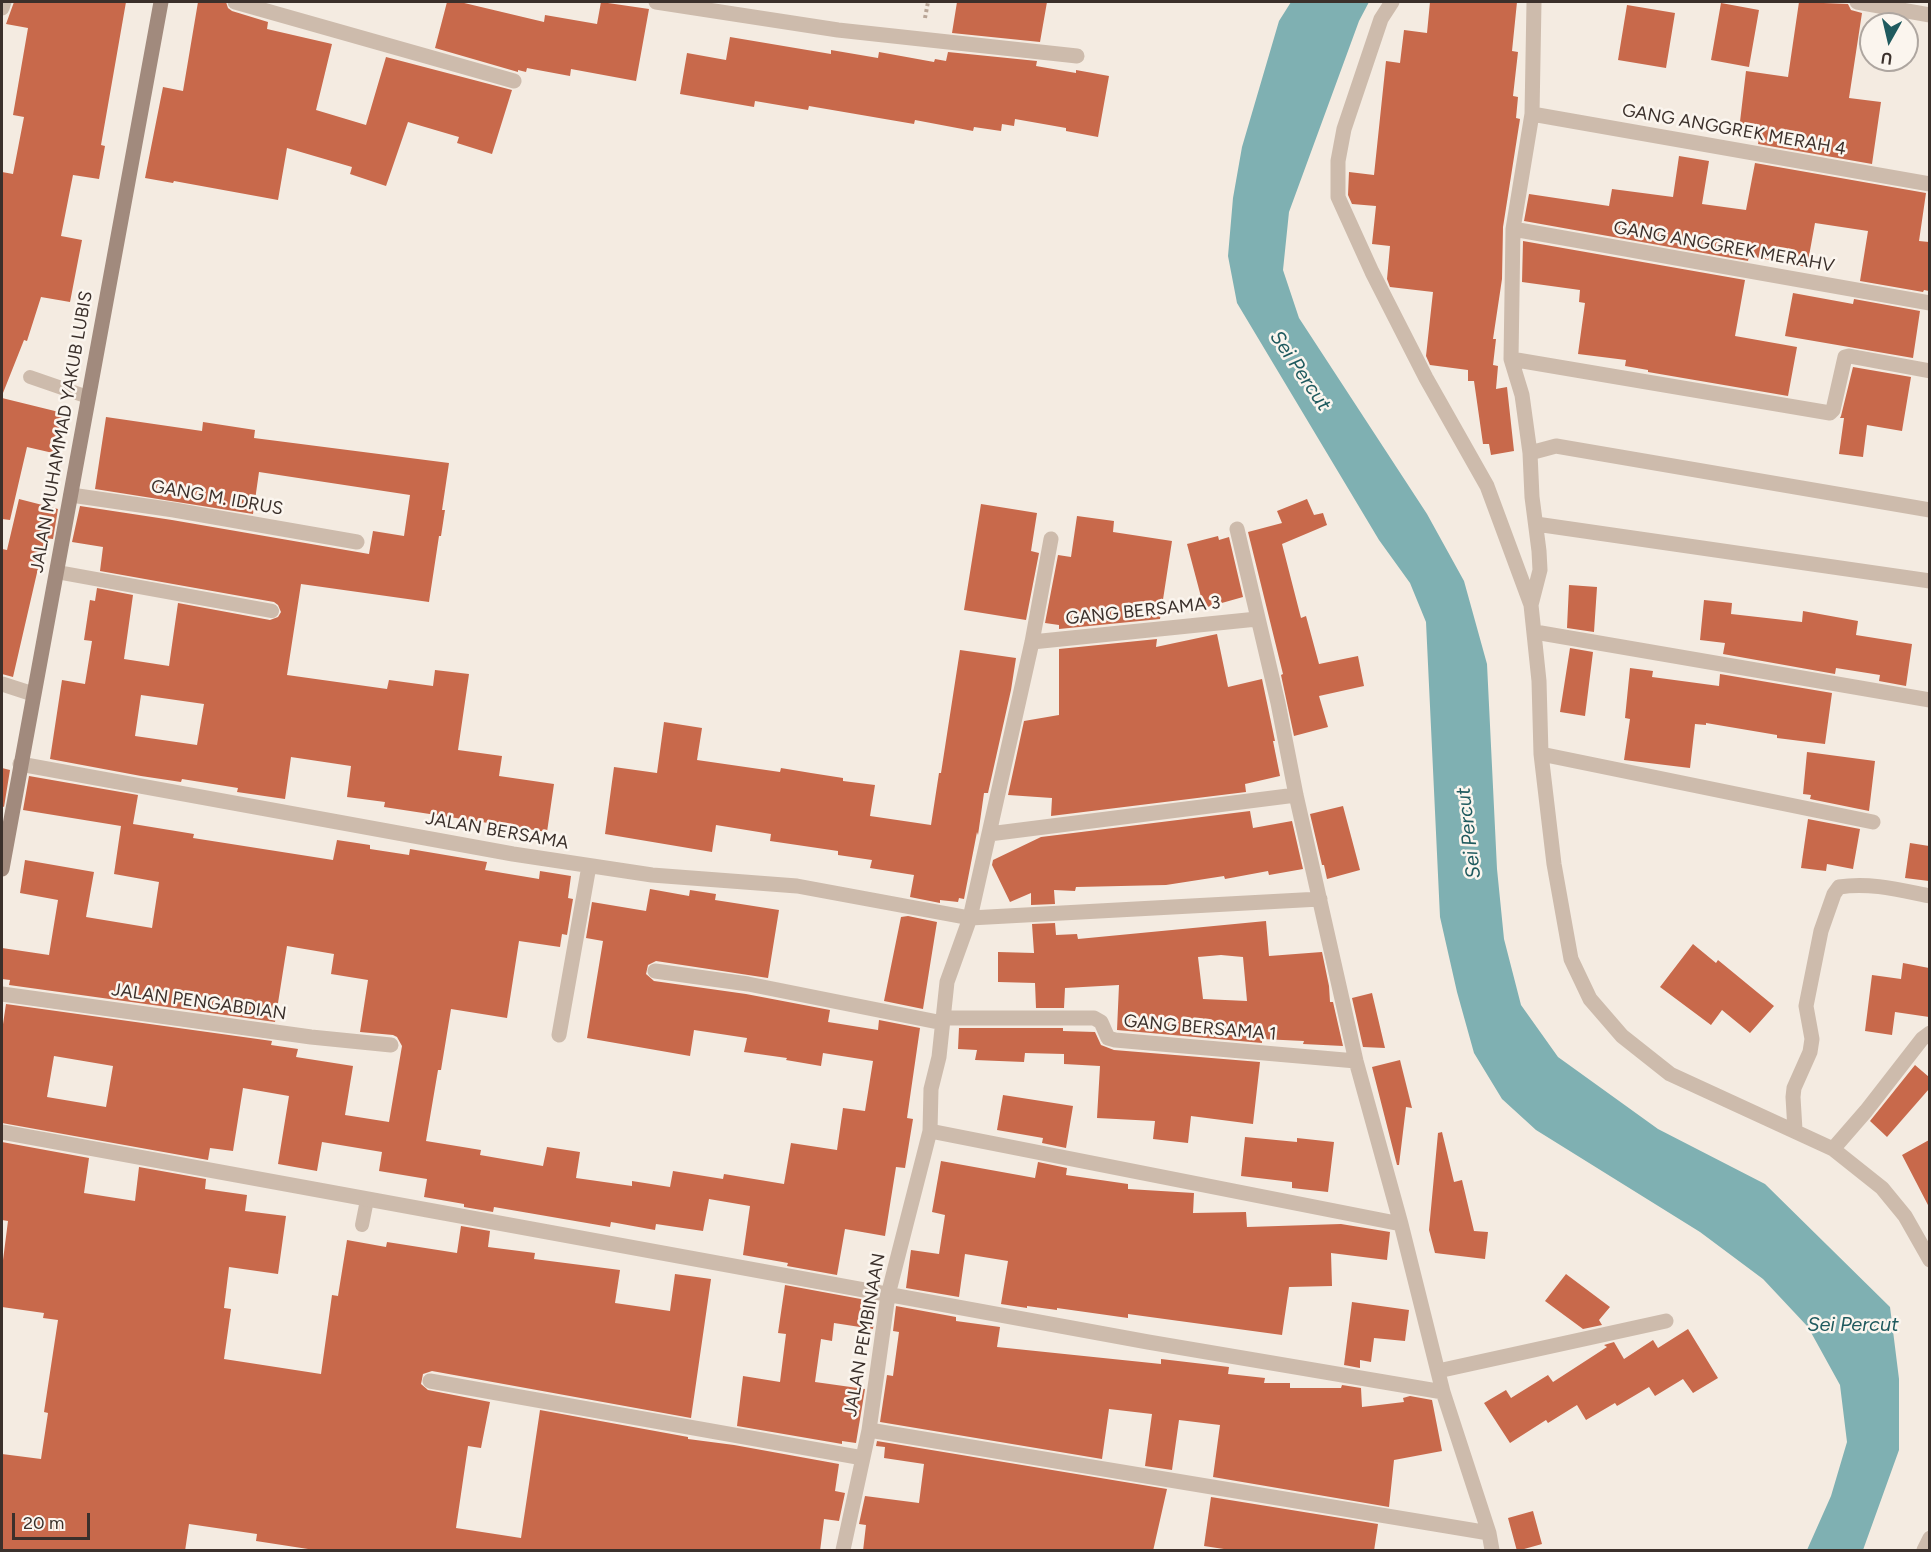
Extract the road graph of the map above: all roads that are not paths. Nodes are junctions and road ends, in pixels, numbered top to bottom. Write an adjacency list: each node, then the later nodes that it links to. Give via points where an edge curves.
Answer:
1 (4, 2): 8 (street)
2 (161, 2): 19 (main road, JALAN MUHAMMAD YAKUB LUBIS)
3 (235, 2): 11 (street)
4 (656, 2): 10 (street, via 838,30)
5 (1392, 2): 29 (street, via 1381,19 1344,129 1338,161 1338,197 1426,378 1487,486)
6 (1534, 2): 12 (street)
7 (1857, 2): 9 (street)
8 (2, 8)
9 (1929, 15)
10 (1077, 56)
11 (514, 81)
12 (1532, 114): 13 (street, GANG ANGGREK MERAH 4); 14 (street)
13 (1929, 184)
14 (1513, 229): 15 (street, GANG ANGGREK MERAHV); 16 (street)
15 (1929, 303)
16 (1511, 359): 17 (street, via 1830,413 1845,357); 20 (street, via 1522,395)
17 (1929, 371)
18 (30, 377): 19 (lane)
19 (88, 397): 21 (main road, JALAN MUHAMMAD YAKUB LUBIS)
20 (1530, 453): 22 (street, via 1556,446); 23 (street)
21 (70, 495): 26 (street, GANG M. IDRUS); 27 (main road, JALAN MUHAMMAD YAKUB LUBIS)
22 (1929, 510)
23 (1536, 524): 28 (street); 29 (street, via 1540,570)
24 (1237, 529): 31 (street)
25 (1051, 539): 33 (street, JALAN PEMBINAAN)
26 (357, 542)
27 (57, 572): 30 (lane); 35 (main road, JALAN MUHAMMAD YAKUB LUBIS)
28 (1929, 582)
29 (1532, 605): 32 (street)
30 (272, 611)
31 (1257, 619): 33 (street, GANG BERSAMA 3); 39 (street)
32 (1535, 632): 36 (street); 37 (street)
33 (1032, 642): 41 (street, JALAN PEMBINAAN)
34 (2, 684): 35 (street)
35 (33, 694): 38 (main road, JALAN MUHAMMAD YAKUB LUBIS)
36 (1929, 700)
37 (1541, 754): 40 (street); 54 (street, via 1554,864 1571,959 1590,999 1622,1036 1670,1074)
38 (20, 764): 42 (street, JALAN BERSAMA); 43 (main road, JALAN MUHAMMAD YAKUB LUBIS)
39 (1296, 795): 41 (street); 45 (street)
40 (1873, 822)
41 (989, 834): 46 (street, JALAN PEMBINAAN)
42 (589, 866): 46 (street, JALAN BERSAMA, via 797,886); 51 (street)
43 (2, 869)
44 (1929, 896): 54 (street, via 1881,886 1850,885 1839,887 1834,894 1821,931 1806,1006 1812,1040 1794,1088)
45 (1320, 899): 46 (street, JALAN BERSAMA); 53 (street)
46 (970, 918): 49 (street, JALAN PEMBINAAN, via 947,982)
47 (655, 971): 49 (street, GANG BERSAMA 1, via 748,984)
48 (2, 994): 52 (street, JALAN PENGABDIAN)
49 (943, 1021): 53 (street, GANG BERSAMA 1, via 1094,1018 1101,1022 1108,1038 1115,1041); 55 (street, JALAN PEMBINAAN, via 931,1089)
50 (1929, 1033): 57 (street)
51 (559, 1035)
52 (391, 1045)
53 (1356, 1061): 59 (street)
54 (1795, 1130): 57 (street)
55 (930, 1131): 59 (street); 62 (street, JALAN PEMBINAAN)
56 (2, 1132): 58 (street)
57 (1833, 1149): 61 (street, via 1882,1188 1905,1216)
58 (367, 1200): 60 (lane); 62 (street)
59 (1401, 1224): 64 (street)
60 (362, 1225)
61 (1929, 1260)
62 (888, 1295): 66 (street); 67 (street, JALAN PEMBINAAN)
63 (1666, 1321): 64 (street)
64 (1438, 1371): 66 (street)
65 (430, 1381): 68 (street)
66 (1443, 1392): 69 (street)
67 (868, 1430): 68 (street, JALAN PEMBINAAN); 69 (street)
68 (863, 1458): 71 (street, JALAN PEMBINAAN)
69 (1489, 1533): 72 (street)
70 (1929, 1539): 73 (street)
71 (843, 1551)
72 (1492, 1551)
73 (1924, 1551)

